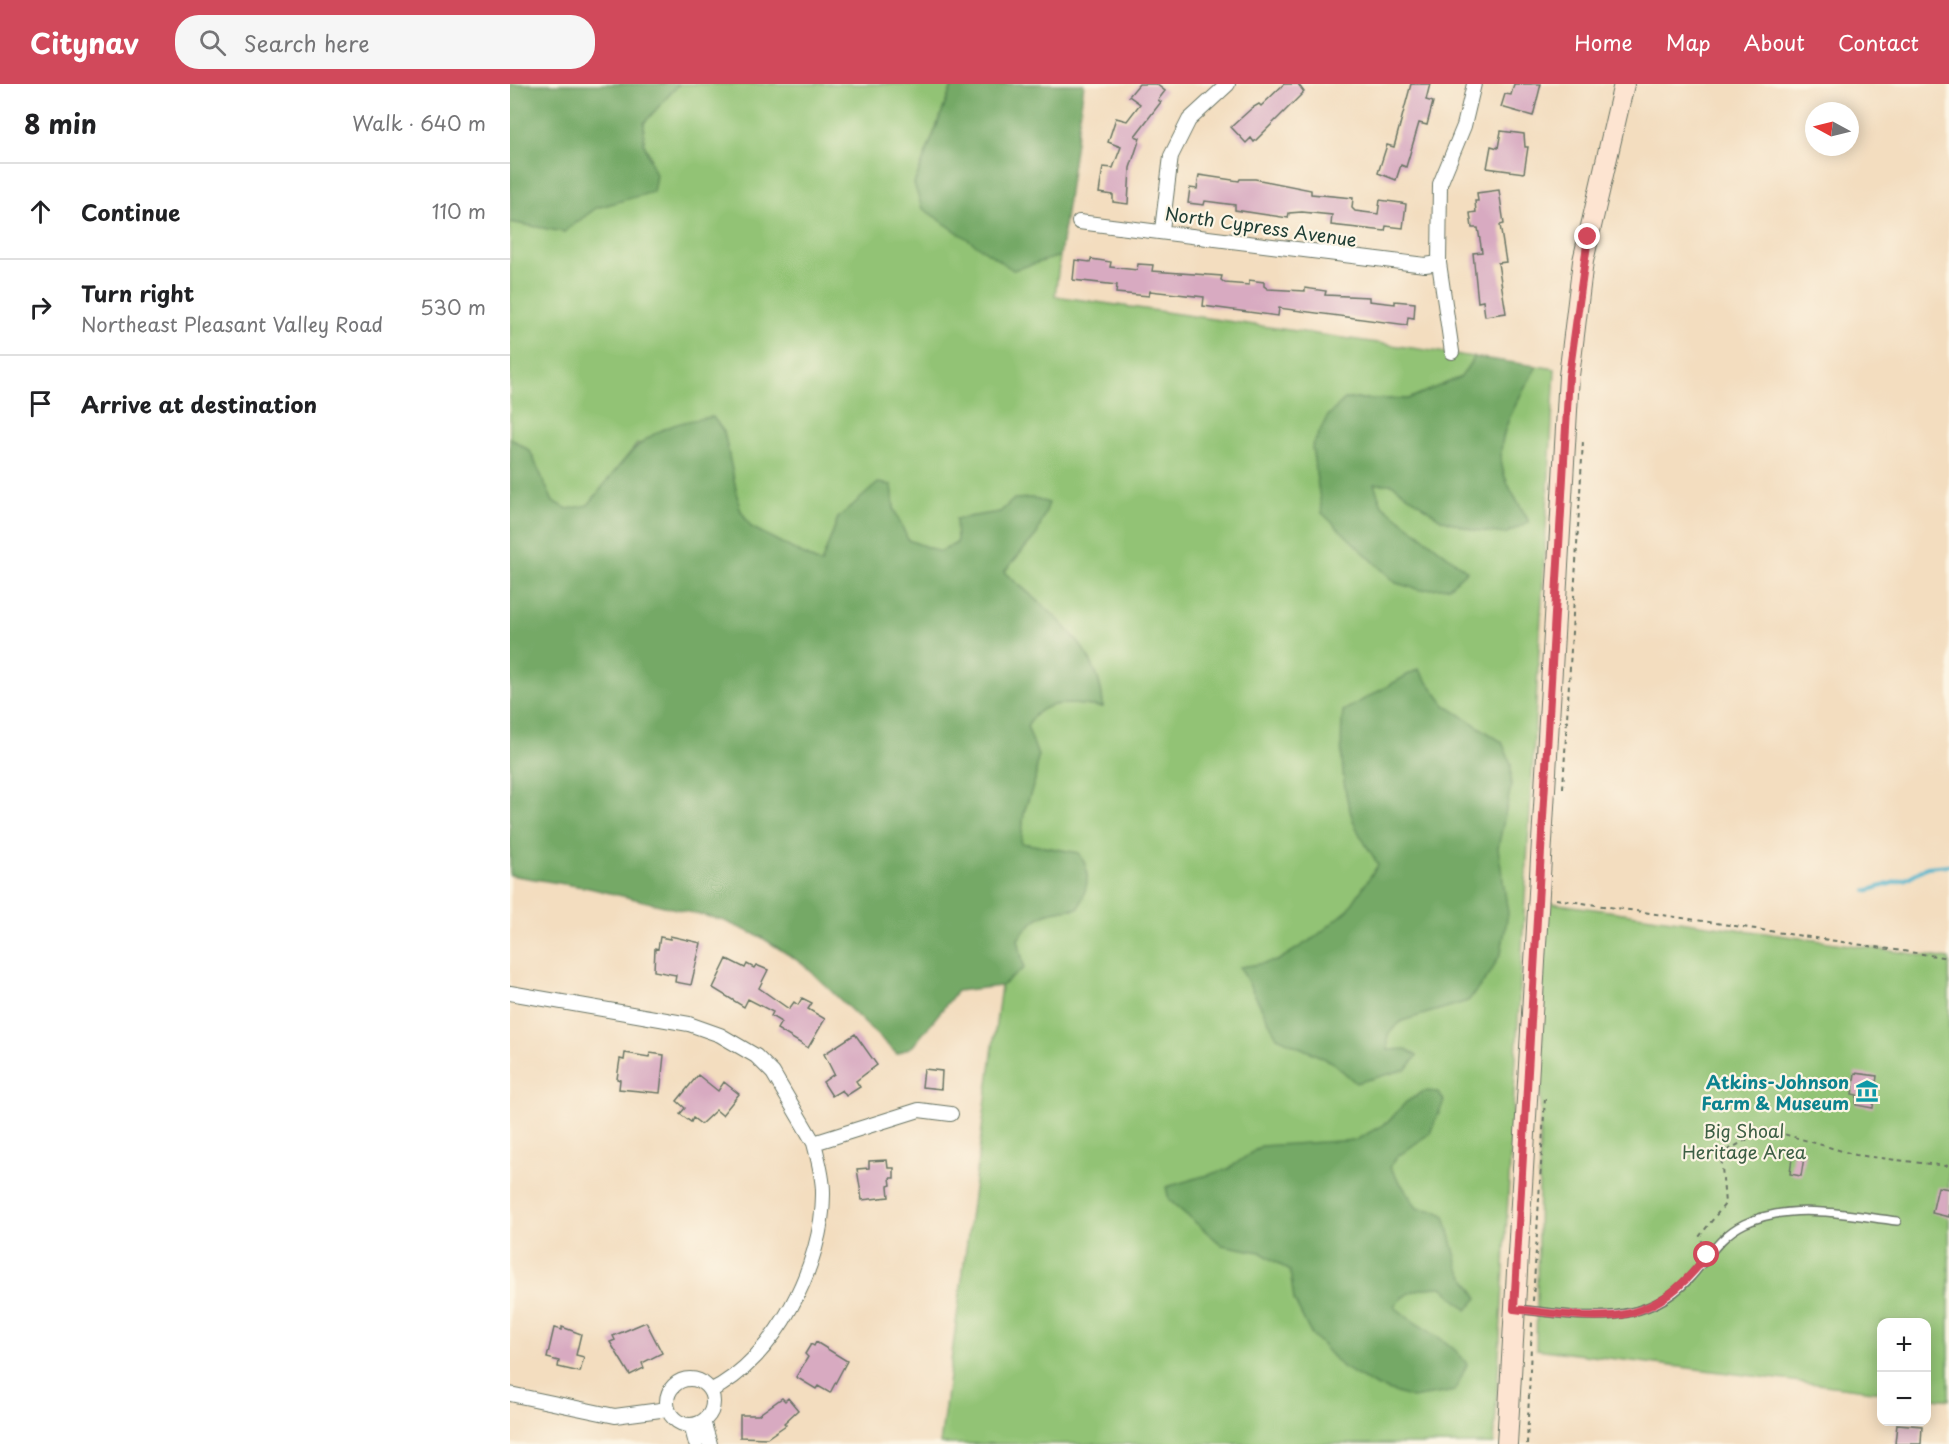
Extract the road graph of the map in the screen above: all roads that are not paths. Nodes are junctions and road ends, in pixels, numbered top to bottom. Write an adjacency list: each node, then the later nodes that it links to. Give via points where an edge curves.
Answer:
1 (1228, 84): 5 (street, via 1189,120 1171,156)
2 (1474, 84): 6 (street, via 1464,126 1440,184)
3 (1624, 84): 12 (street, via 1583,261 1572,342)
4 (1079, 222): 5 (street, North Cypress Avenue)
5 (1162, 231): 6 (street, North Cypress Avenue, via 1425,266)
6 (1439, 262): 7 (street)
7 (1452, 352)
8 (510, 993): 10 (street, via 688,1024 720,1035 756,1056 773,1073)
9 (951, 1114): 10 (street, via 919,1110)
10 (814, 1143): 13 (street, via 823,1193 817,1236 795,1300 745,1369)
11 (1897, 1221): 12 (lane, via 1814,1211 1770,1215 1725,1237 1669,1297 1630,1314 1605,1317)
12 (1524, 1310): 19 (street)
13 (710, 1391): 15 (street, via 693,1379 678,1382 668,1394); 16 (street, via 712,1408)
14 (510, 1394): 15 (street, via 615,1416)
15 (668, 1409): 16 (street, via 677,1421)
16 (697, 1423): 17 (street); 18 (street)
17 (696, 1444)
18 (710, 1444)
19 (1507, 1444)

